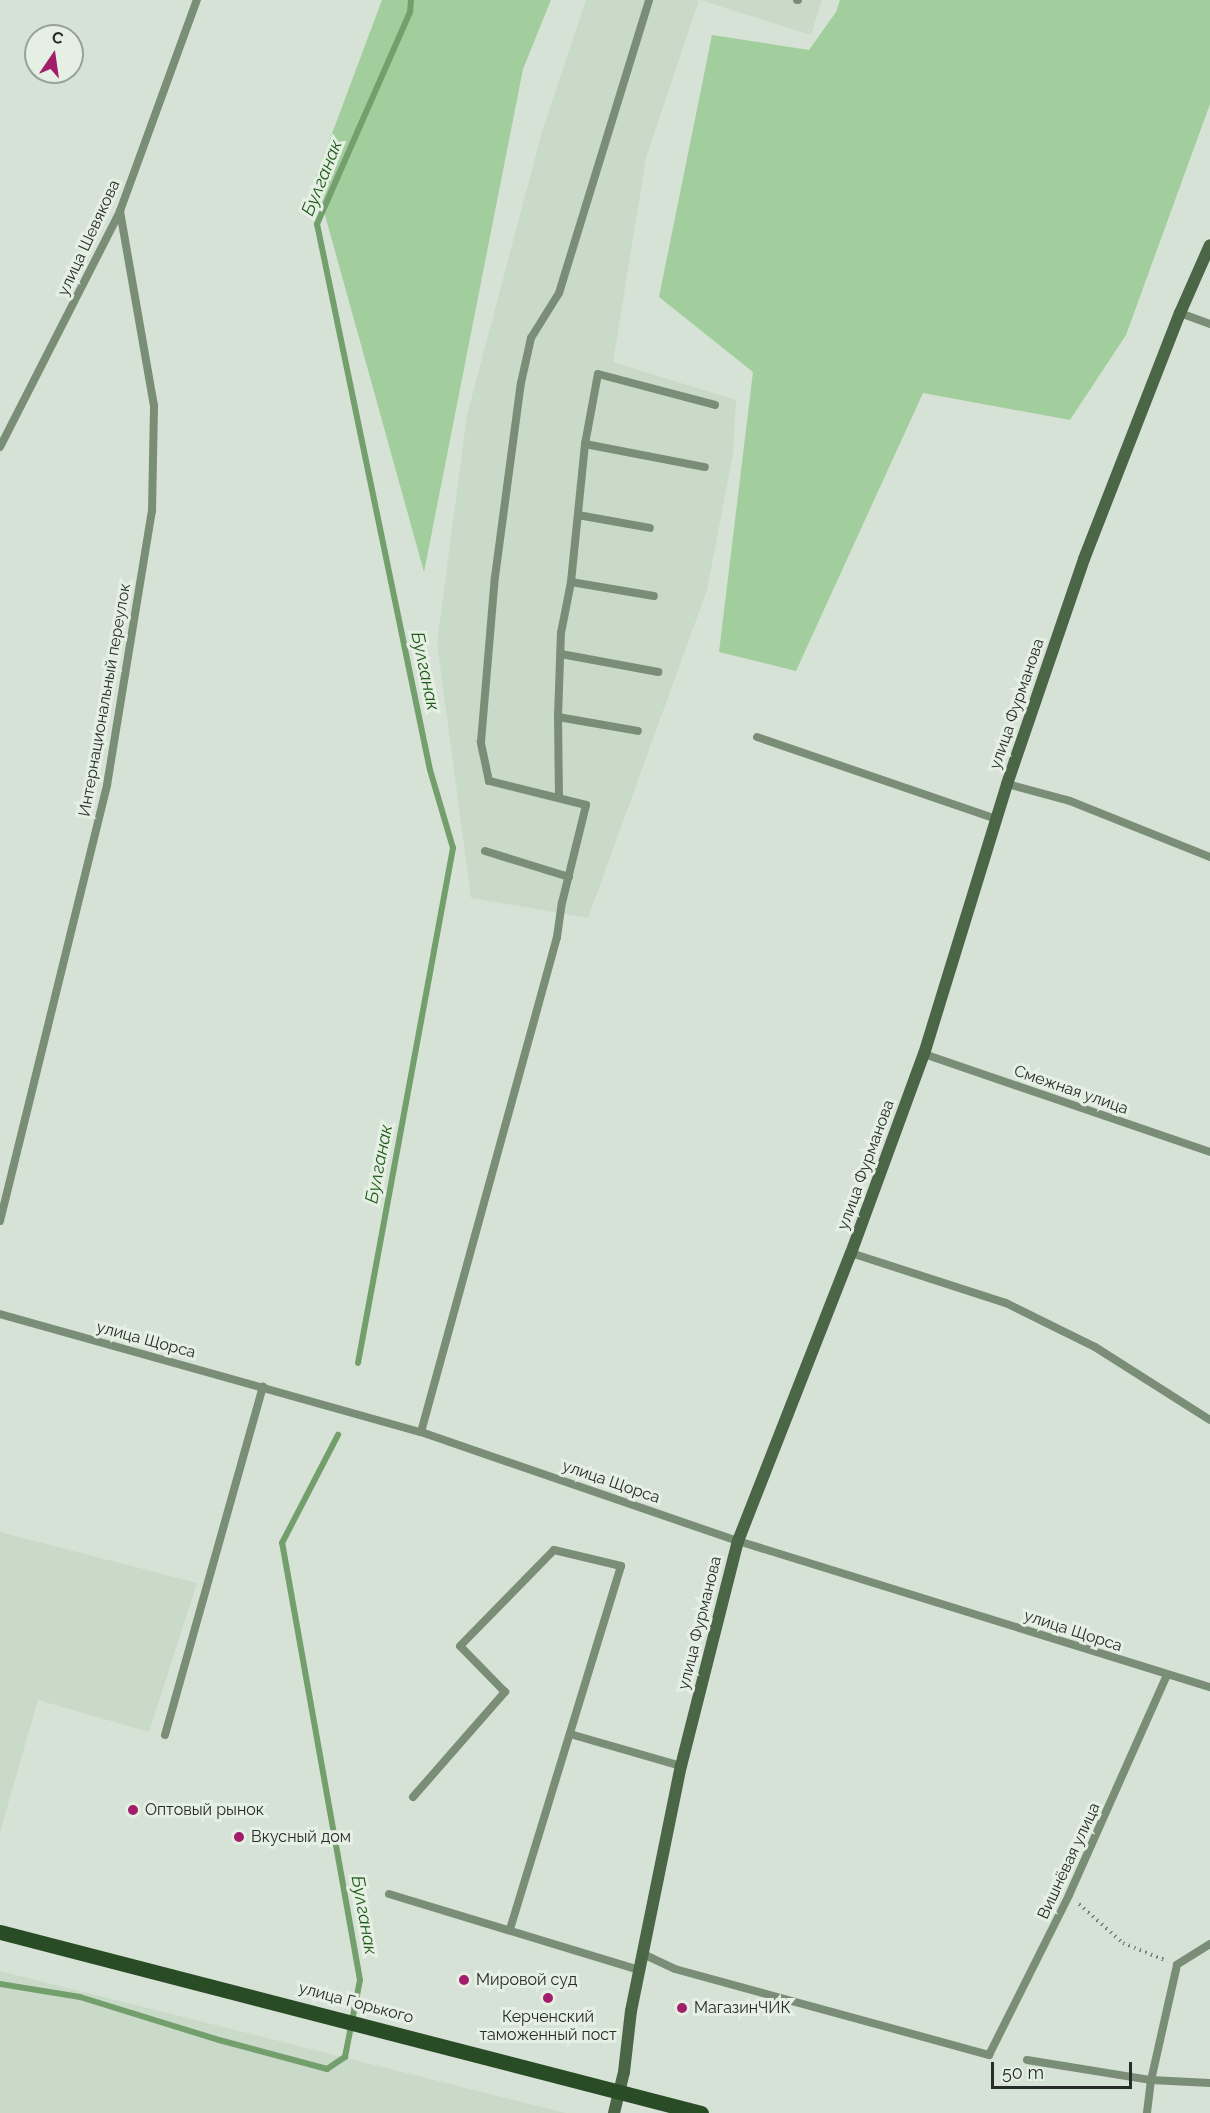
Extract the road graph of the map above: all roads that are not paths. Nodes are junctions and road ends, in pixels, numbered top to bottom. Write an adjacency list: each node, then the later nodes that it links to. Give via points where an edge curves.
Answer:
1 (197, 0): 3 (lane, улица Шевякова)
2 (649, 0): 21 (lane, via 559,293 531,338 521,383 495,577 481,742 489,781)
3 (120, 211): 9 (lane, улица Шевякова); 28 (lane, Интернациональный переулок, via 154,406 152,511 107,785)
4 (1210, 245): 5 (main road, улица Фурманова)
5 (1180, 313): 6 (lane); 20 (main road, улица Фурманова, via 1084,559)
6 (1210, 324)
7 (715, 405): 8 (lane, via 598,374)
8 (585, 444): 10 (lane); 11 (lane)
9 (0, 447)
10 (705, 467)
11 (578, 515): 12 (lane); 13 (lane)
12 (650, 528)
13 (571, 582): 14 (lane); 15 (lane)
14 (654, 596)
15 (561, 654): 16 (lane); 17 (lane)
16 (658, 672)
17 (558, 717): 18 (lane); 21 (lane)
18 (638, 731)
19 (756, 737): 22 (lane)
20 (1007, 784): 22 (main road, улица Фурманова); 24 (lane, via 1070,801)
21 (559, 798): 25 (lane, via 586,805)
22 (996, 819): 26 (main road, улица Фурманова)
23 (485, 851): 25 (lane)
24 (1210, 857)
25 (569, 877): 33 (lane, via 557,937)
26 (924, 1054): 27 (lane, Смежная улица); 29 (main road, улица Фурманова)
27 (1210, 1152)
28 (0, 1221)
29 (851, 1253): 32 (lane, via 1006,1303 1095,1347); 34 (main road, улица Фурманова)
30 (0, 1314): 31 (lane, улица Щорса)
31 (263, 1387): 33 (lane, улица Щорса); 38 (lane)
32 (1210, 1420)
33 (421, 1432): 34 (lane, улица Щорса)
34 (738, 1541): 35 (lane, улица Щорса); 39 (main road, улица Фурманова)
35 (1167, 1675): 36 (lane, улица Щорса); 45 (lane, Вишнёвая улица, via 1069,1895 989,2055 675,1969)
36 (1210, 1687)
37 (570, 1734): 39 (lane); 40 (lane, via 621,1566 554,1550 460,1646 505,1692); 42 (lane)
38 (165, 1735)
39 (681, 1766): 45 (main road, улица Фурманова)
40 (413, 1797)
41 (389, 1894): 42 (lane)
42 (510, 1929): 46 (lane)
43 (0, 1932): 50 (main road, улица Горького)
44 (1210, 1944): 48 (lane, via 1177,1965)
45 (643, 1954): 46 (main road, улица Фурманова)
46 (639, 1970): 50 (main road, улица Фурманова)
47 (1028, 2060): 48 (lane)
48 (1151, 2080): 49 (lane); 53 (lane)
49 (1210, 2083)
50 (620, 2091): 51 (main road, улица Фурманова); 52 (main road, улица Горького)
51 (614, 2113)
52 (701, 2113)
53 (1147, 2113)

